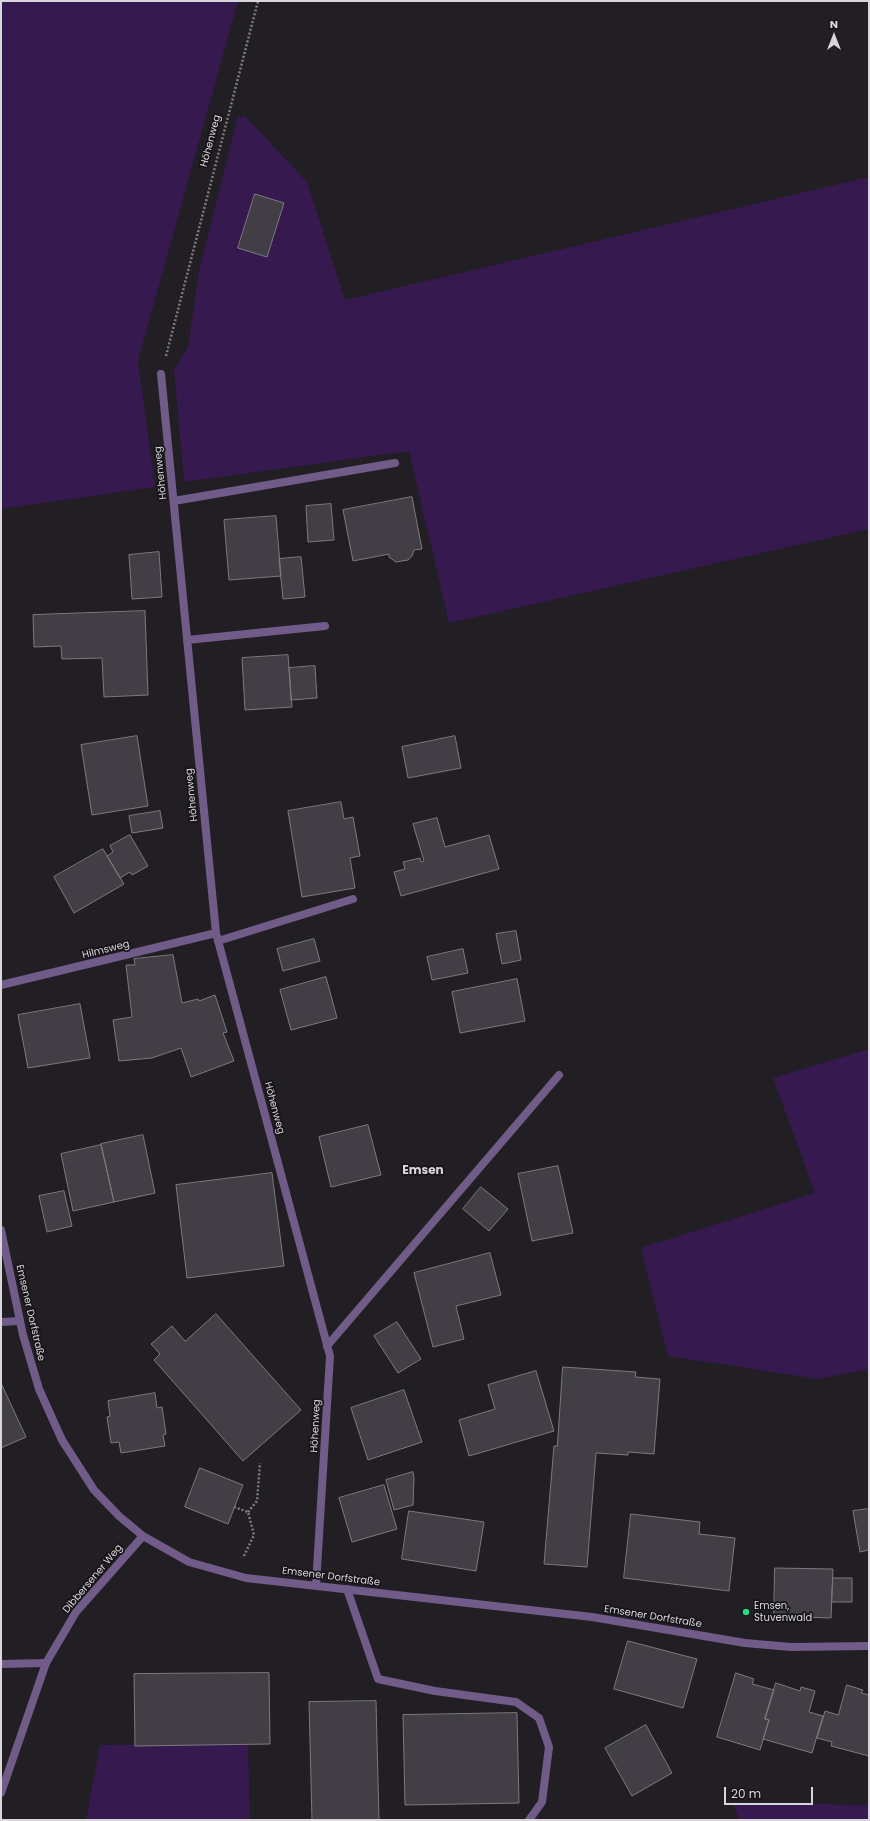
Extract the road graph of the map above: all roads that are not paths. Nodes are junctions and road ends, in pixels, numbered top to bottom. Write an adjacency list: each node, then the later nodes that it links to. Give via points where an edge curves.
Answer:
1 (162, 374): 3 (street, Höhenweg)
2 (395, 463): 3 (street)
3 (174, 501): 5 (street, Höhenweg)
4 (325, 626): 5 (street)
5 (187, 640): 7 (street, Höhenweg)
6 (353, 899): 7 (street, Hilmsweg)
7 (217, 937): 8 (street, Hilmsweg); 13 (street, Höhenweg)
8 (1, 985)
9 (559, 1074): 13 (street)
10 (1, 1230): 11 (street, Emsener Dorfstraße)
11 (20, 1321): 12 (street); 14 (street, Emsener Dorfstraße, via 39,1389 62,1440 94,1490)
12 (1, 1322)
13 (327, 1346): 15 (street, Höhenweg, via 330,1356)
14 (143, 1536): 15 (street, Emsener Dorfstraße, via 189,1562 246,1578); 18 (street, Dibbersener Weg, via 76,1612)
15 (316, 1585): 16 (street, Emsener Dorfstraße)
16 (347, 1589): 17 (street, Emsener Dorfstraße, via 592,1617 745,1642 791,1646); 21 (street, via 378,1679 435,1691 516,1702 539,1718 549,1747 542,1802)
17 (869, 1646)
18 (46, 1663): 19 (street); 20 (street, Dibbersener Weg)
19 (1, 1664)
20 (1, 1793)
21 (529, 1820)

